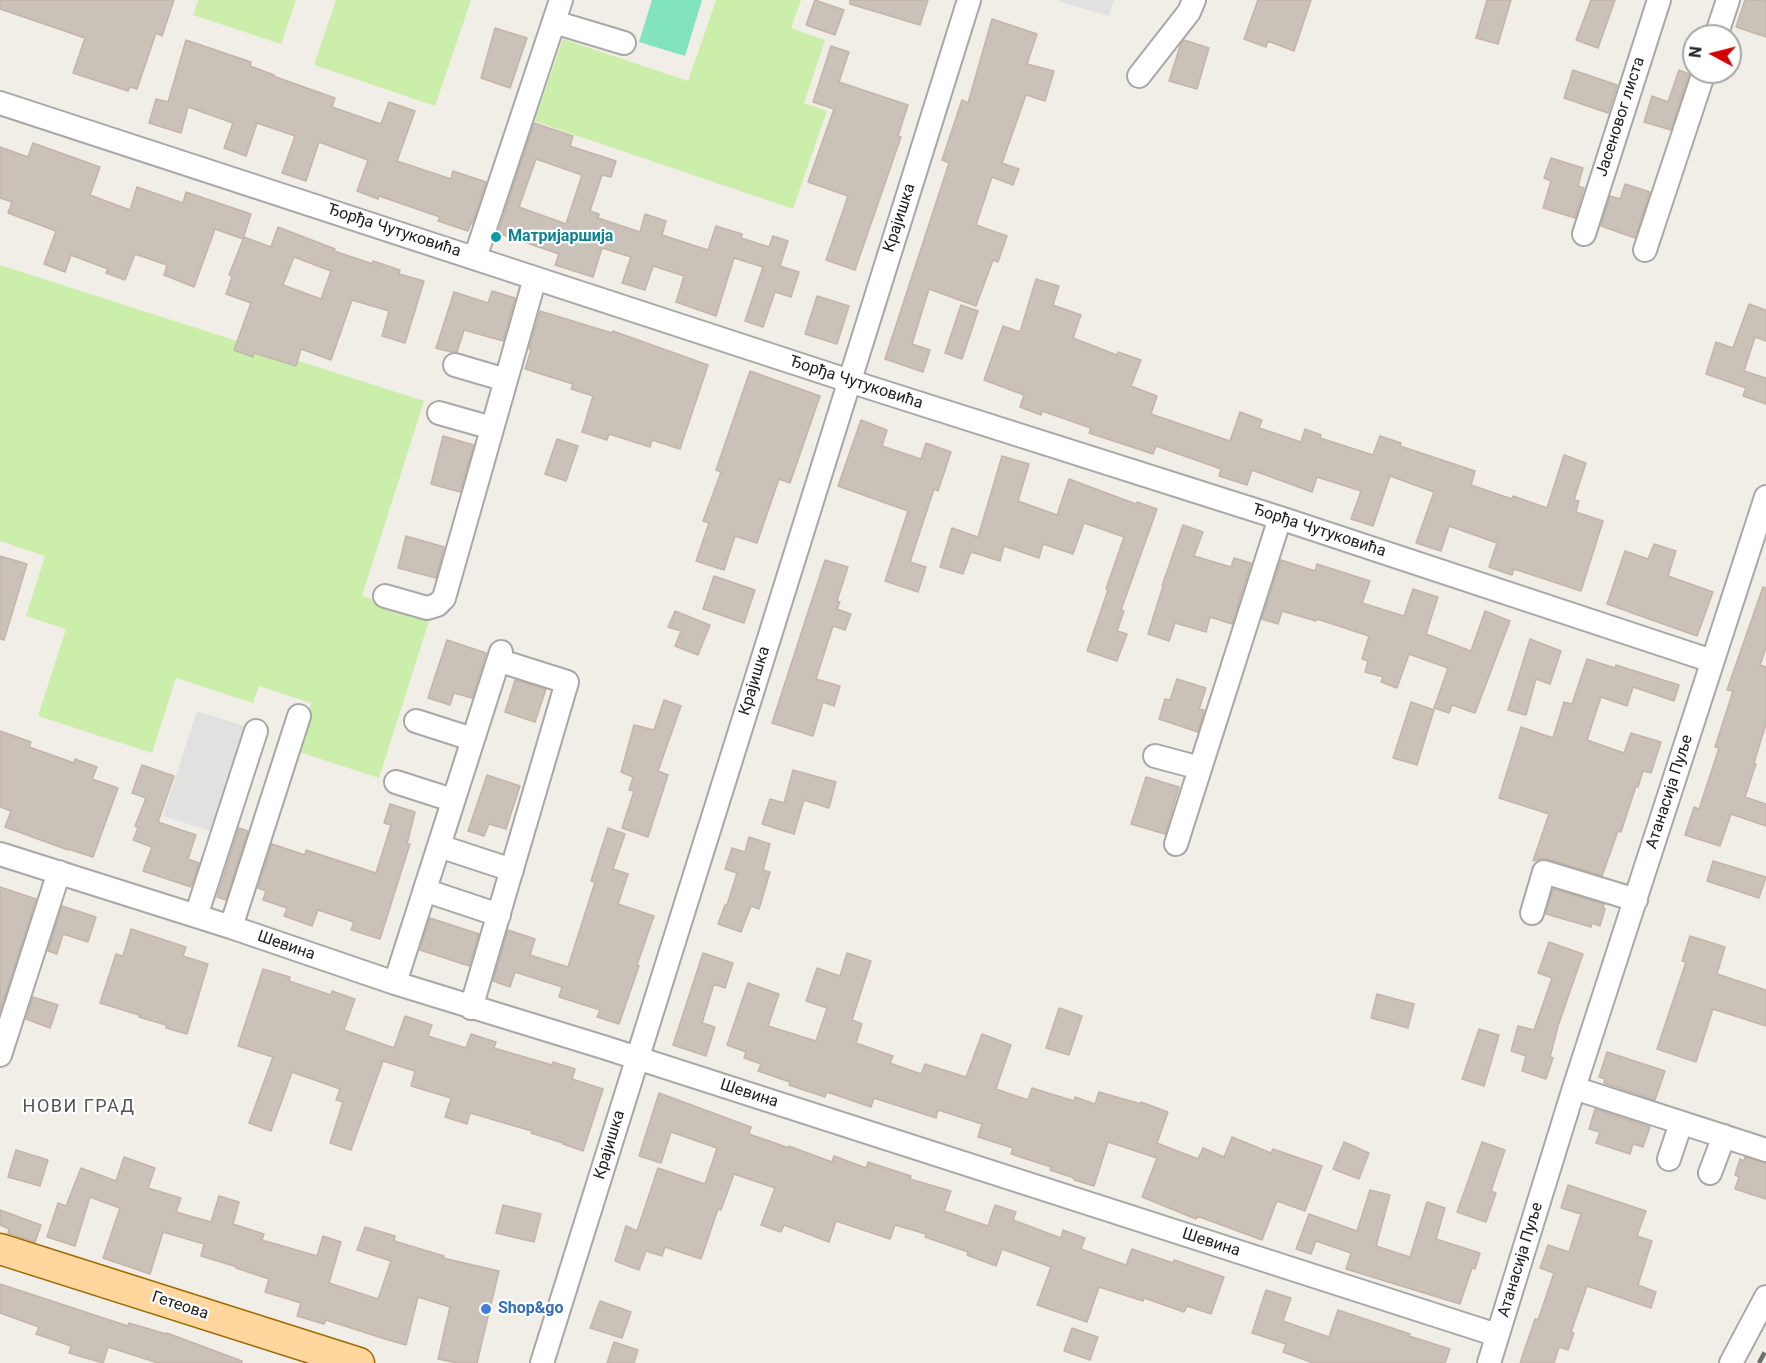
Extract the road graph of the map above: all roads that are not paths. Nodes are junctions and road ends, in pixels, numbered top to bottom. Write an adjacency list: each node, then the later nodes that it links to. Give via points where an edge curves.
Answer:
1 (561, 0): 6 (street)
2 (969, 0): 18 (street, Крајишка)
3 (1194, 0): 9 (street)
4 (1659, 0): 12 (street, Јасеновог листа)
5 (1728, 0): 7 (street)
6 (554, 22): 8 (street); 14 (street)
7 (1720, 24)
8 (624, 43)
9 (1139, 76)
10 (1700, 84): 13 (street)
11 (0, 103): 14 (street, Ђорђа Чутуковића)
12 (1584, 234)
13 (1645, 250)
14 (475, 258): 15 (street, Ђорђа Чутуковића)
15 (535, 278): 17 (street); 18 (street, Ђорђа Чутуковића)
16 (455, 365): 17 (street)
17 (506, 380): 20 (street)
18 (849, 381): 22 (street, Ђорђа Чутуковића); 47 (street, Крајишка)
19 (439, 413): 20 (street)
20 (492, 428): 23 (street, via 444,598 427,608)
21 (1766, 497): 24 (street, Атанасија Пуље)
22 (1280, 518): 24 (street, Ђорђа Чутуковића); 30 (street)
23 (385, 596)
24 (1712, 661): 39 (street, Атанасија Пуље)
25 (299, 716): 43 (street)
26 (416, 721): 28 (street)
27 (256, 732): 42 (street)
28 (472, 739): 32 (street); 36 (street, via 505,658 567,682)
29 (1155, 756): 30 (street)
30 (1200, 768): 33 (street)
31 (396, 782): 32 (street)
32 (452, 800): 44 (street)
33 (1176, 844)
34 (448, 849): 36 (street)
35 (0, 854): 37 (street, Шевина)
36 (512, 870): 41 (street)
37 (59, 872): 42 (street, Шевина); 46 (street)
38 (436, 894): 41 (street)
39 (1636, 900): 40 (street, via 1544,872); 48 (street, Атанасија Пуље)
40 (1532, 913)
41 (499, 915): 45 (street)
42 (196, 916): 43 (street, Шевина)
43 (231, 927): 44 (street, Шевина)
44 (395, 983): 45 (street, Шевина)
45 (471, 1008): 47 (street, Шевина)
46 (0, 1054)
47 (637, 1058): 56 (street, Шевина); 58 (street, Крајишка)
48 (1574, 1088): 49 (street); 56 (street, Атанасија Пуље)
49 (1681, 1123): 50 (street); 52 (street)
50 (1724, 1136): 51 (street); 53 (street)
51 (1766, 1149)
52 (1669, 1159)
53 (1710, 1173)
54 (0, 1249): 57 (main road, Гетеова)
55 (1766, 1297): 60 (street)
56 (1497, 1335): 59 (street, Атанасија Пуље)
57 (359, 1363)
58 (542, 1363)
59 (1489, 1363)
60 (1731, 1363)

